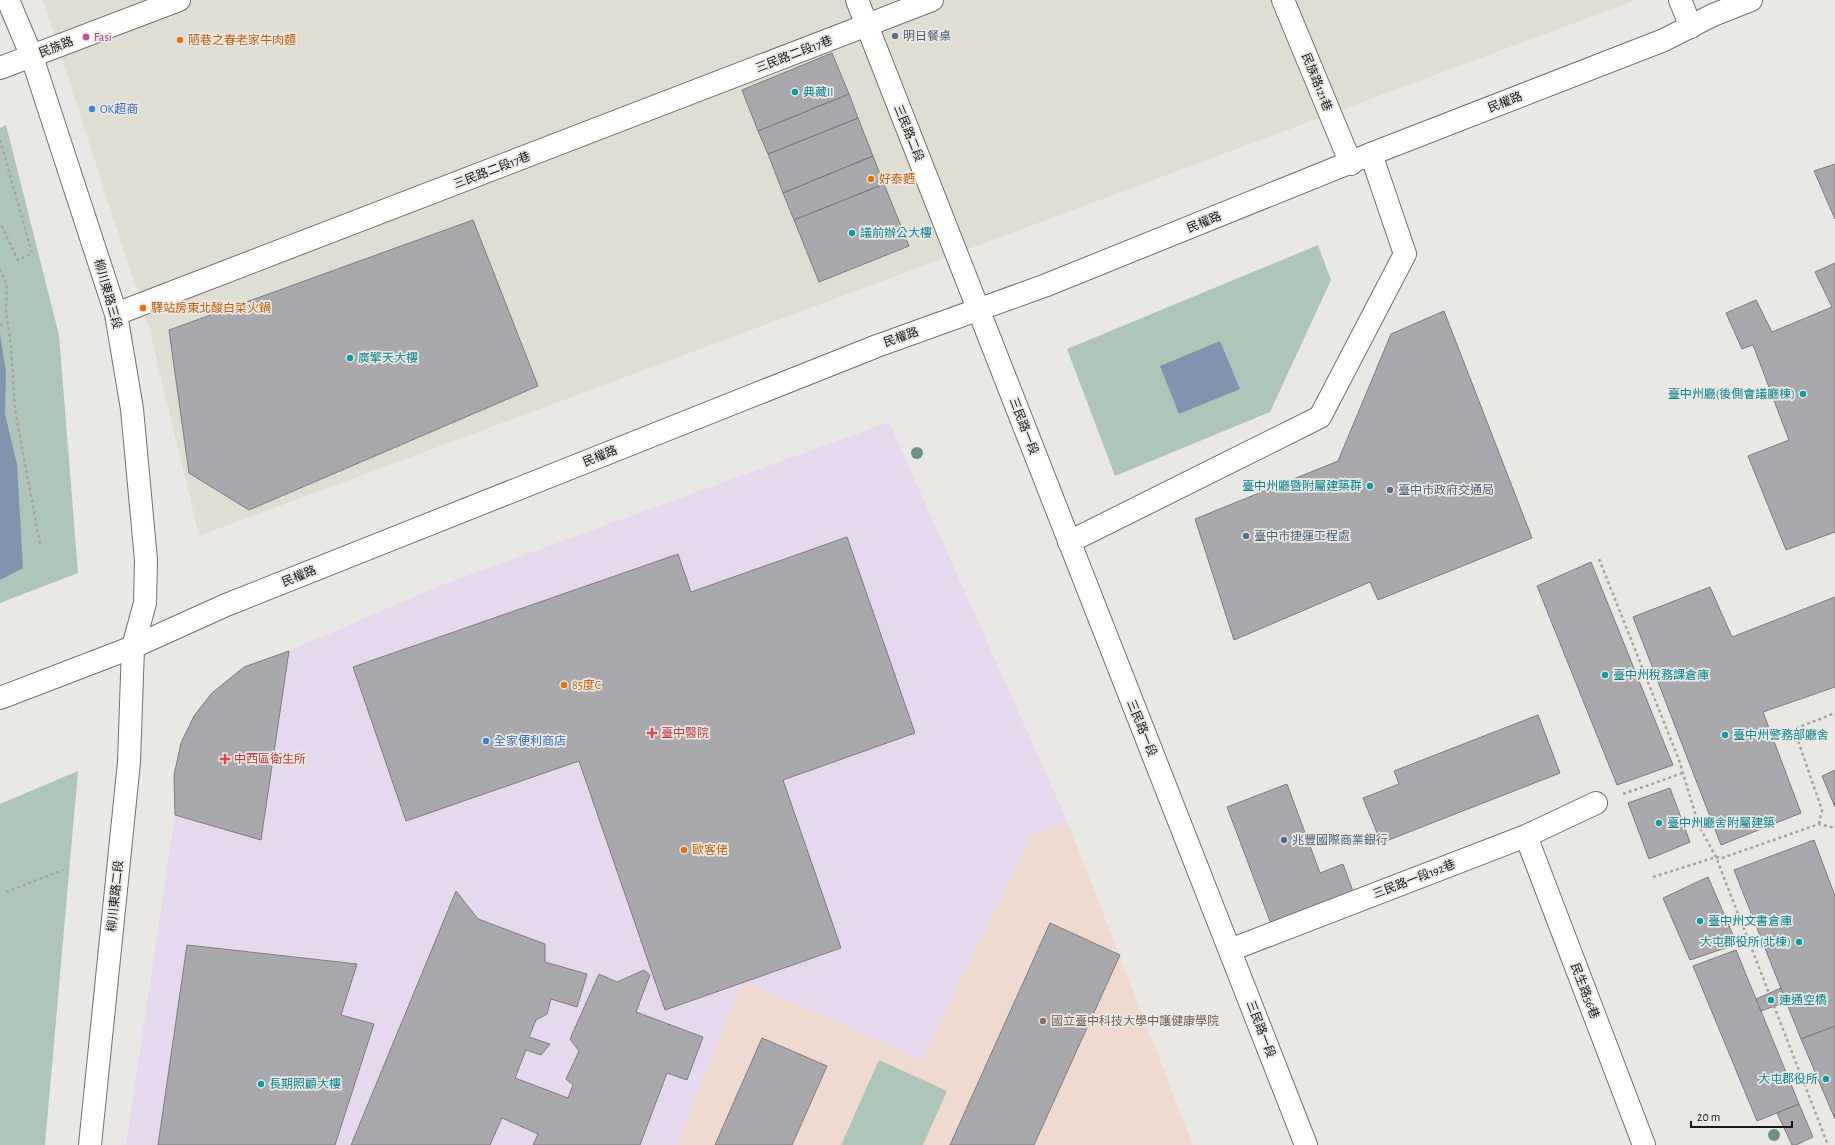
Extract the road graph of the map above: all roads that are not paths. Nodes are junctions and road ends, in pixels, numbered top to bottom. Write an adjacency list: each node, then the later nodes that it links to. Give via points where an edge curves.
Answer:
1 (8, 0): 10 (main road, 柳川東路三段)
2 (179, 0): 10 (main road, 民族路)
3 (857, 0): 8 (main road, 三民路二段)
4 (932, 0): 8 (main road, 三民路二段17巷)
5 (1284, 0): 13 (main road, 民族路121巷)
6 (1680, 0): 9 (main road)
7 (1751, 0): 9 (main road, 民權路, via 1713,14)
8 (867, 26): 14 (main road, 三民路二段); 15 (main road, 三民路二段17巷)
9 (1690, 27): 12 (main road, 民權路, via 1664,40)
10 (32, 57): 11 (main road, 民族路); 15 (main road, 柳川東路三段)
11 (0, 68)
12 (1371, 154): 13 (main road, 民權路); 16 (main road, via 1405,254 1320,417)
13 (1351, 164): 14 (main road, 民權路)
14 (979, 310): 16 (main road, 三民路一段); 17 (main road, 民權路, via 876,346 456,513 226,605)
15 (116, 314): 17 (main road, 柳川東路三段, via 132,409 146,560 145,603)
16 (1069, 542): 21 (main road, 三民路一段)
17 (133, 647): 18 (main road, 民權路); 22 (main road, 柳川東路二段, via 129,762)
18 (0, 698)
19 (1596, 803): 20 (main road, 三民路一段192巷)
20 (1526, 836): 21 (main road, 三民路一段192巷); 24 (main road, 民生路56巷)
21 (1230, 950): 23 (main road, 三民路一段)
22 (90, 1145)
23 (1306, 1145)
24 (1644, 1145)

